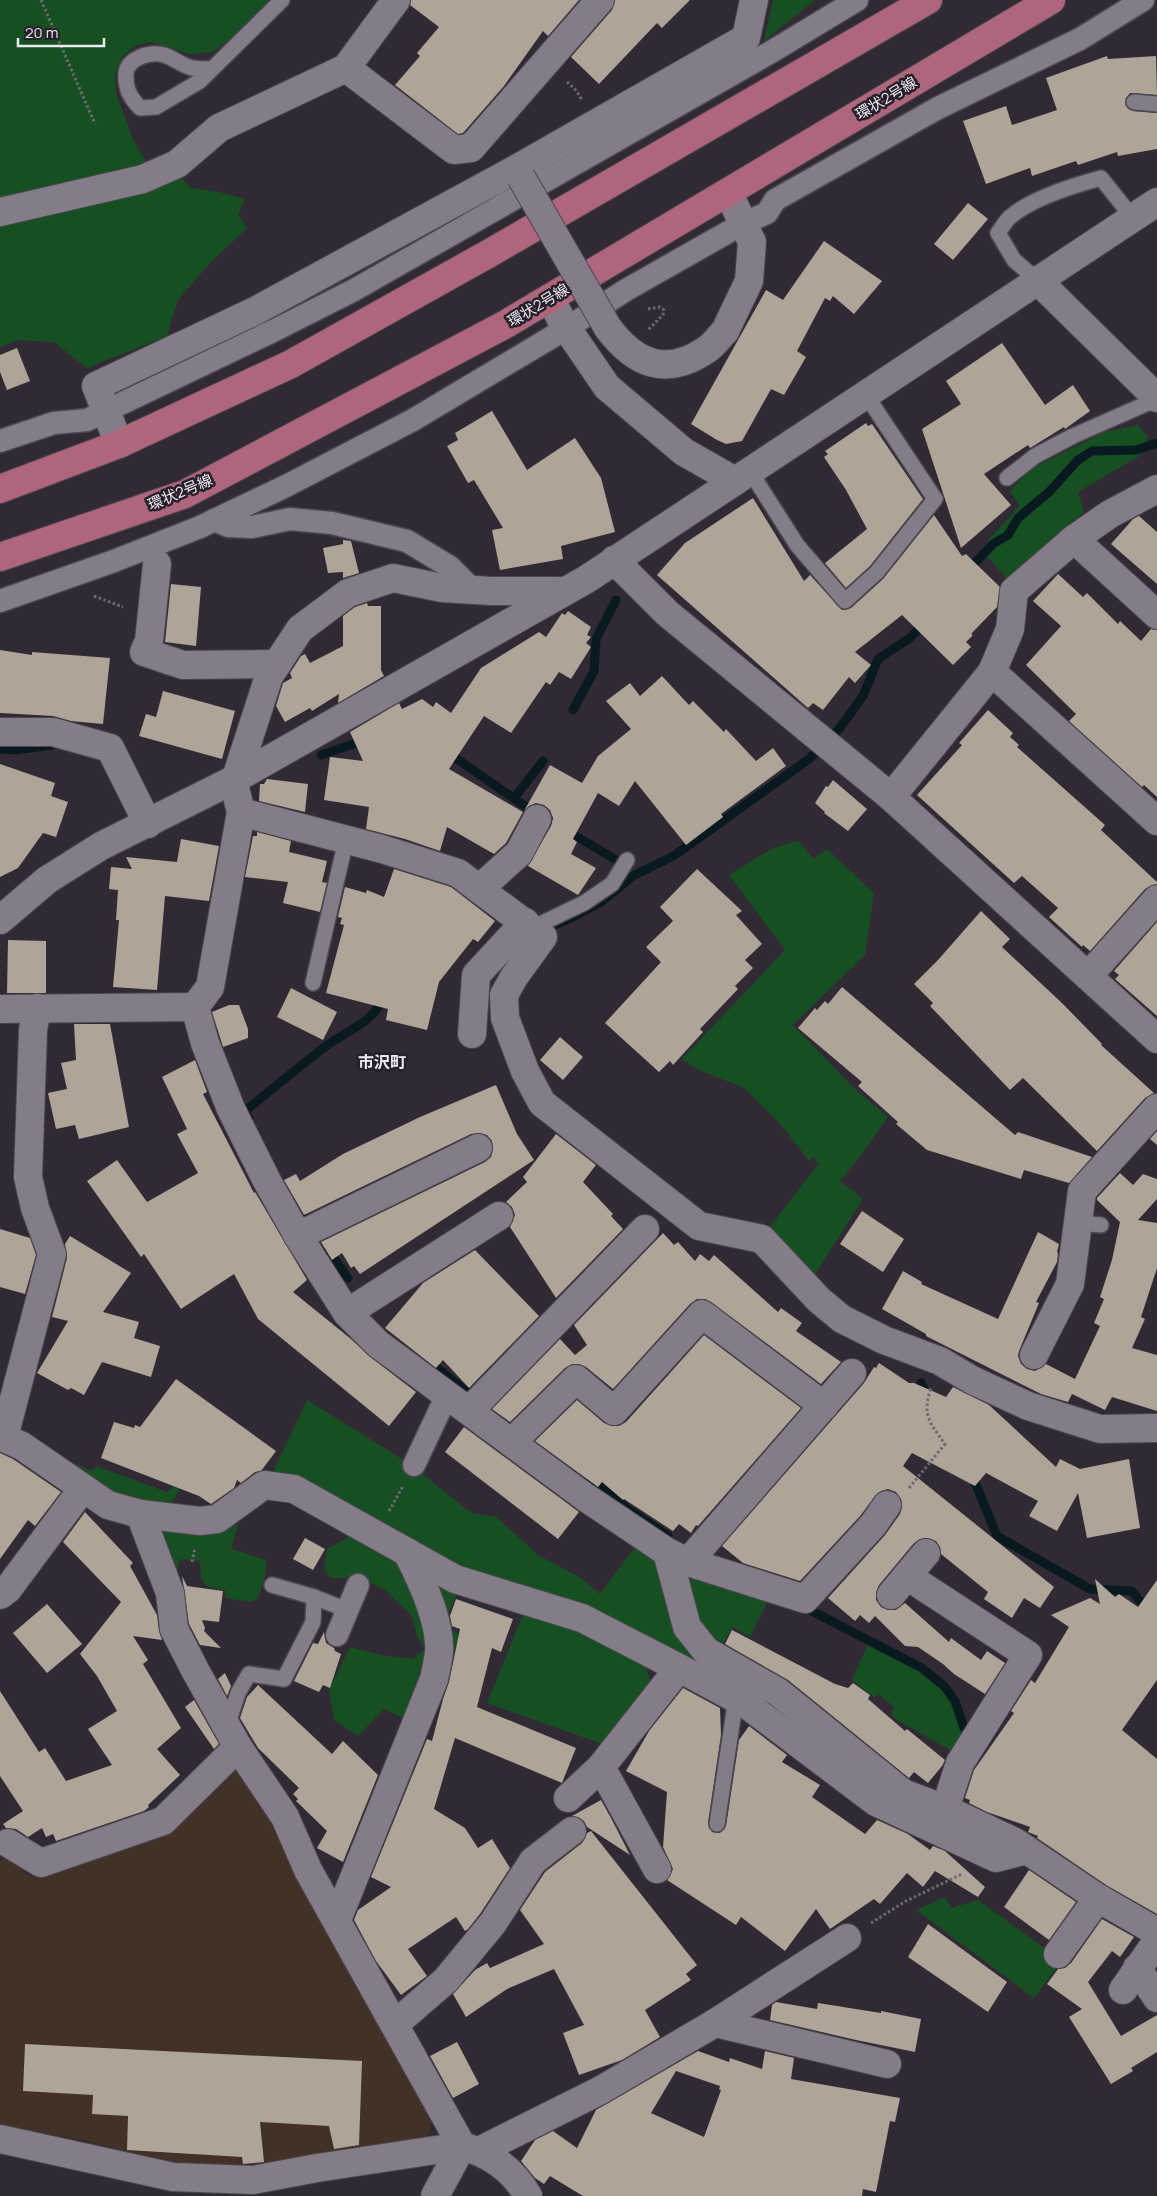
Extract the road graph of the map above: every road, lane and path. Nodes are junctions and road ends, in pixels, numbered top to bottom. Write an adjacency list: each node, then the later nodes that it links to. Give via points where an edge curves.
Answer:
1 (41, 0): 14 (path)
2 (282, 0): 11 (lane)
3 (396, 0): 10 (street)
4 (600, 0): 10 (street, via 471,148 454,150)
5 (754, 0): 15 (street, via 746,38)
6 (857, 0): 28 (street, via 354,290)
7 (928, 0): 30 (main road, via 291,364)
8 (1051, 0): 16 (main road, 環状2号線)
9 (1143, 0): 20 (street, via 1080,39 938,108 775,200 767,213)
10 (346, 68): 18 (street, via 219,128 177,164 143,178)
11 (212, 69): 11 (lane, via 192,68 164,55 150,54 134,60 127,69 125,83 130,97 140,108 156,107)
12 (1134, 102): 13 (lane)
13 (1157, 104)
14 (95, 124)
15 (518, 173): 20 (street, bridge, via 608,328 620,344 639,359 662,366 686,361 707,350 725,331 749,281 752,242); 28 (street, via 255,311 96,386)
16 (728, 192): 20 (street); 22 (main road, 環状2号線)
17 (1157, 202): 19 (street)
18 (0, 212)
19 (1133, 218): 21 (street); 21 (lane, via 1102,178 1043,198 1009,218 998,234 1014,260)
20 (744, 223): 24 (street, via 626,290)
21 (1037, 280): 26 (street); 27 (street)
22 (550, 298): 24 (street); 37 (main road, 環状2号線, via 185,494)
23 (644, 310): 25 (path, via 660,307 664,310)
24 (567, 328): 31 (street, via 607,387 684,452); 35 (street, via 414,420)
25 (646, 332)
26 (866, 395): 31 (street); 31 (lane, via 934,499 877,572 845,600)
27 (1157, 398): 32 (lane, via 1035,456)
28 (105, 412): 29 (street, via 87,420 54,423); 30 (street)
29 (0, 441)
30 (119, 444): 33 (main road)
31 (742, 476): 38 (street)
32 (1007, 478)
33 (0, 489)
34 (1157, 489): 36 (street, via 1110,514)
35 (214, 520): 40 (street, via 228,526 252,527 290,519 332,523 407,542 450,567); 43 (street, via 114,561)
36 (1074, 539): 44 (street); 47 (street, via 1014,591 1010,629)
37 (0, 557)
38 (614, 560): 41 (street); 50 (street, via 667,613)
39 (157, 564): 45 (street)
40 (472, 589): 41 (street); 46 (street, via 442,588 393,578 348,593 300,629)
41 (564, 591): 49 (street)
42 (85, 594): 45 (path, via 121,605)
43 (0, 601)
44 (1157, 615)
45 (149, 641): 46 (street, via 144,652 182,665)
46 (277, 664): 49 (street, via 269,676)
47 (992, 672): 50 (street); 53 (street)
48 (0, 732): 54 (street, via 54,732 110,748)
49 (234, 779): 51 (street); 54 (street)
50 (891, 797): 61 (street)
51 (241, 812): 55 (street); 63 (street, via 210,987)
52 (537, 819): 57 (street, via 519,853)
53 (1157, 822)
54 (148, 824): 59 (street, via 101,846 47,880)
55 (346, 840): 57 (street, via 458,873); 62 (lane)
56 (625, 864): 60 (lane, via 612,884 584,903)
57 (479, 889): 60 (street)
58 (1157, 899): 61 (street)
59 (0, 920)
60 (528, 925): 66 (street, via 476,974); 80 (street, via 543,936 504,995 506,1018 525,1071 542,1103 667,1206 699,1226 762,1239 818,1300 842,1319 884,1340 940,1361 1028,1406 1100,1428)
61 (1088, 976): 67 (street)
62 (313, 982)
63 (195, 1007): 64 (street); 72 (street, via 205,1043 231,1109)
64 (37, 1008): 65 (street); 81 (street, via 28,1177 35,1208 52,1254)
65 (0, 1009)
66 (472, 1034)
67 (1157, 1039)
68 (1157, 1108): 74 (street, via 1082,1191 1089,1224 1070,1284)
69 (478, 1148): 72 (street)
70 (499, 1216): 73 (street)
71 (645, 1229): 79 (street)
72 (298, 1236): 73 (street)
73 (347, 1313): 76 (street, via 378,1344)
74 (1034, 1355)
75 (852, 1374): 78 (street)
76 (447, 1395): 79 (street); 83 (street)
77 (928, 1397): 85 (path, via 926,1413 945,1444 897,1504)
78 (824, 1406): 82 (street, via 702,1314 614,1411 576,1379); 90 (street)
79 (469, 1411): 82 (street)
80 (1157, 1428)
81 (2, 1437): 84 (street, via 22,1446)
82 (512, 1442): 90 (street, via 584,1497)
83 (414, 1465): 87 (path)
84 (83, 1488): 86 (street, via 108,1505); 93 (street, via 8,1589)
85 (887, 1505): 90 (street, via 805,1600)
86 (140, 1514): 87 (street, via 200,1521 217,1518 264,1485 294,1489); 100 (street, via 170,1593 174,1628)
87 (378, 1534): 88 (street)
88 (408, 1552): 97 (street, via 456,1579 582,1618); 112 (street, via 433,1613 439,1651 434,1679)
89 (926, 1553): 104 (street, via 899,1586 1028,1656 960,1763)
90 (678, 1556): 104 (street, via 687,1627 706,1651 778,1692 903,1793)
91 (272, 1585): 94 (lane)
92 (358, 1585): 95 (street)
93 (0, 1595)
94 (314, 1597): 95 (lane); 98 (lane, via 313,1622 284,1679 248,1674)
95 (348, 1610): 96 (street)
96 (337, 1635)
97 (679, 1668): 99 (street); 102 (street)
98 (238, 1693): 100 (lane); 101 (lane)
99 (736, 1698): 105 (lane); 109 (street, via 876,1802)
100 (213, 1702): 101 (street)
101 (233, 1737): 107 (street, via 163,1821 41,1863); 112 (street, via 285,1817 308,1870)
102 (601, 1767): 103 (street); 110 (street)
103 (568, 1798)
104 (945, 1809): 108 (street)
105 (717, 1824)
106 (572, 1831): 119 (street, via 533,1861 493,1923 446,1980)
107 (3, 1842)
108 (1027, 1850): 109 (street); 111 (street)
109 (996, 1858): 114 (path, via 906,1901)
110 (657, 1869)
111 (1098, 1898): 113 (street); 116 (street)
112 (337, 1920): 119 (street)
113 (1157, 1932)
114 (847, 1938): 118 (street)
115 (1157, 1941): 117 (street, via 1130,1979)
116 (1058, 1954)
117 (1157, 1998)
118 (715, 2023): 120 (street); 122 (street, via 601,2090)
119 (395, 2024): 122 (street)
120 (887, 2064)
121 (0, 2139): 122 (street, via 173,2177 253,2180 317,2168)
122 (470, 2148): 123 (street, via 513,2173); 124 (street)
123 (532, 2194)
124 (436, 2196)

